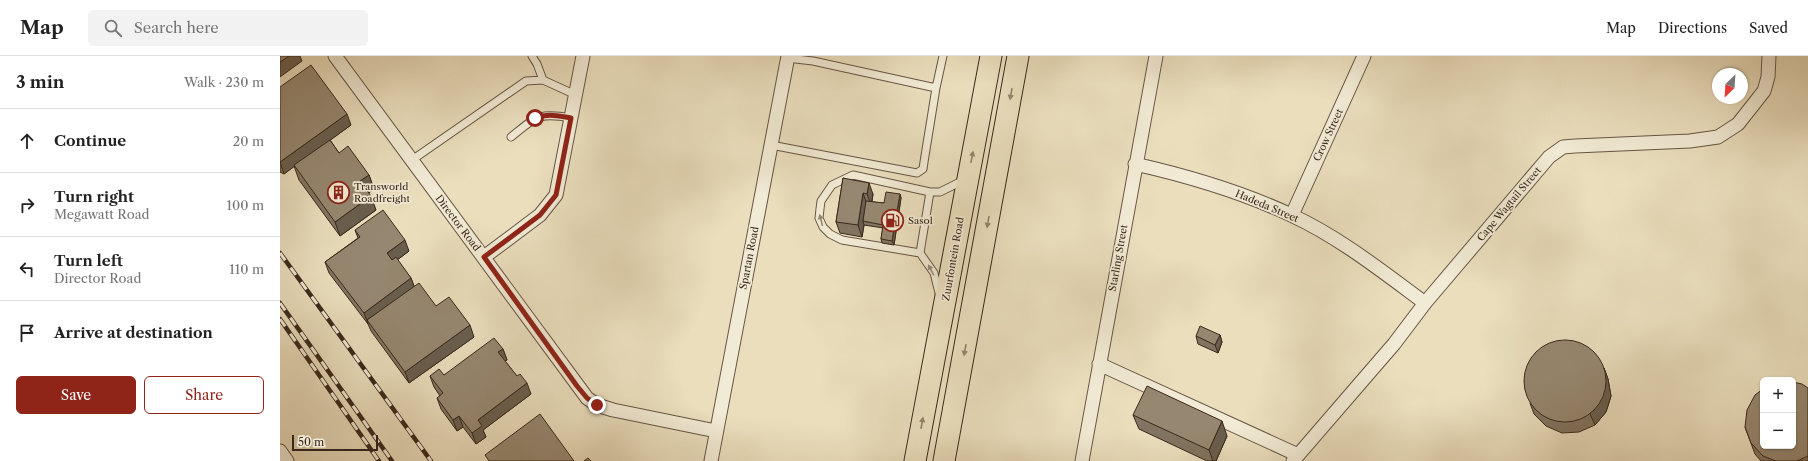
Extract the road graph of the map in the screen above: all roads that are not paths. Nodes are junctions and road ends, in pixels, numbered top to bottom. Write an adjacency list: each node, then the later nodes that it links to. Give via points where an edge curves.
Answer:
1 (335, 56): 19 (street, Director Road)
2 (532, 56): 13 (lane)
3 (583, 56): 15 (street)
4 (831, 56): 12 (lane)
5 (942, 56): 14 (lane)
6 (991, 56): 21 (main road, Zuurfontein Road, one-way to 6)
7 (1018, 56): 35 (main road, one-way to 35)
8 (1156, 56): 20 (street, Starling Street)
9 (1364, 56): 23 (street, Crow Street)
10 (1769, 56): 26 (street, Cape Wagtail Street, via 1764,91 1738,124 1718,138 1575,146 1556,151)
11 (787, 57): 12 (lane); 18 (street, Spartan Road)
12 (830, 65): 14 (lane)
13 (543, 80): 15 (lane); 19 (lane, via 526,81)
14 (936, 88): 18 (lane, via 921,173)
15 (576, 95): 16 (street)
16 (571, 118): 17 (lane, via 544,115 535,118); 25 (street, via 556,195 540,215)
17 (511, 137)
18 (771, 145): 29 (street, Spartan Road)
19 (412, 160): 25 (street, Director Road)
20 (1135, 164): 23 (street, Hadeda Street, via 1213,185); 28 (street, Starling Street)
21 (968, 178): 22 (lane, via 940,192); 27 (main road, Zuurfontein Road)
22 (930, 192): 24 (lane); 24 (lane, one-way to 22, via 842,240 830,234 819,218 821,202 832,185 853,175)
23 (1292, 215): 26 (street, Hadeda Street, via 1372,264)
24 (920, 254): 27 (lane, one-way to 24, via 934,274)
25 (484, 257): 29 (street, Director Road, via 587,398 597,405 613,410)
26 (1425, 303): 31 (street, Cape Wagtail Street, via 1394,344)
27 (942, 321): 34 (main road, Zuurfontein Road, one-way to 27)
28 (1099, 364): 31 (street); 36 (street, Starling Street)
29 (716, 431): 33 (street, Spartan Road)
30 (280, 451): 32 (street)
31 (1296, 458)
32 (287, 461)
33 (711, 461)
34 (915, 461)
35 (944, 461)
36 (1082, 461)

